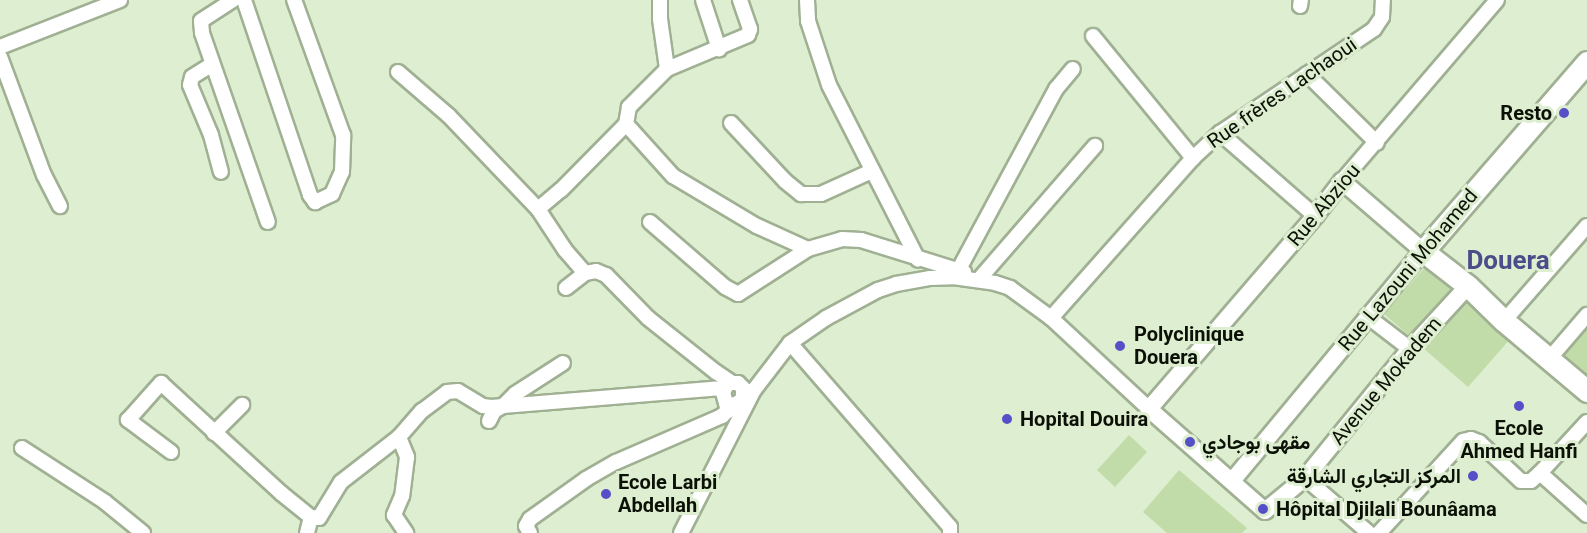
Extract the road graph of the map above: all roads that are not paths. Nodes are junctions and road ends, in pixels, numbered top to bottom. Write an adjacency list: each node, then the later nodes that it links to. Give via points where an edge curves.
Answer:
1 (120, 0): 12 (street)
2 (232, 0): 16 (street, via 201,21)
3 (244, 0): 4 (street, via 315,201 332,194 342,172 343,135)
4 (294, 0)
5 (660, 0): 17 (street)
6 (703, 0): 13 (street)
7 (740, 0): 13 (street, via 750,29 748,35)
8 (807, 0): 27 (street, via 808,21 829,85)
9 (1383, 0): 20 (street, Rue frères Lachaoui, via 1382,17 1374,29)
10 (1497, 0): 24 (street, Rue Abziou)
11 (1093, 36): 26 (street)
12 (0, 47)
13 (719, 49): 17 (street)
14 (0, 57): 30 (street, via 44,175)
15 (1587, 62): 37 (main road, Rue Lazouni Mohamed)
16 (212, 65): 28 (street, via 192,77 190,85); 33 (street)
17 (667, 69): 21 (street, via 629,107)
18 (1073, 69): 39 (street, via 1056,90)
19 (398, 72): 31 (street, via 449,116)
20 (1307, 74): 23 (street, Rue frères Lachaoui); 24 (street)
21 (626, 123): 31 (street); 36 (street, via 673,176 757,226)
22 (731, 123): 27 (street, via 801,194 821,194)
23 (1220, 133): 26 (street, Rue frères Lachaoui); 32 (street)
24 (1377, 143): 29 (street, Rue Abziou)
25 (1095, 146): 40 (street)
26 (1193, 158): 47 (street, Rue frères Lachaoui)
27 (872, 171): 38 (street)
28 (221, 172)
29 (1342, 182): 32 (street, Rue Abziou); 37 (street)
30 (60, 206)
31 (538, 209): 41 (street)
32 (1315, 216): 57 (street, Rue Abziou)
33 (268, 222)
34 (651, 222): 36 (street, via 738,294)
35 (1587, 226): 48 (street)
36 (808, 249): 38 (street, via 842,239 861,240)
37 (1423, 251): 43 (main road); 46 (street, Rue Lazouni Mohamed)
38 (918, 260): 39 (street)
39 (958, 271): 40 (street)
40 (981, 277): 42 (street)
41 (585, 278): 44 (street); 54 (street, via 596,271 606,275)
42 (995, 283): 47 (street, via 1024,296); 49 (street, via 953,277 896,284 826,318)
43 (1468, 286): 48 (main road); 50 (street, Avenue Mokadem)
44 (566, 288)
45 (1587, 315): 51 (street)
46 (1367, 316): 50 (street); 66 (street, Rue Lazouni Mohamed)
47 (1051, 318): 57 (street)
48 (1504, 321): 51 (main road)
49 (790, 343): 54 (street); 74 (street, via 950,526)
50 (1410, 349): 65 (street, Avenue Mokadem)
51 (1550, 358): 53 (main road)
52 (562, 363): 56 (street, via 515,394)
53 (1587, 392)
54 (736, 398): 56 (street); 72 (street, via 586,479 530,519 526,526); 73 (street)
55 (242, 405): 60 (street)
56 (504, 406): 58 (street, via 494,411); 61 (street, via 483,406 458,391 447,392 422,411)
57 (1149, 409): 66 (street)
58 (489, 421)
59 (1587, 422): 64 (street)
60 (214, 432): 63 (street, via 161,383 128,420); 68 (street)
61 (399, 437): 68 (street, via 341,482 319,518); 71 (street, via 407,457 402,496 394,515)
62 (22, 448): 69 (street, via 105,502)
63 (171, 452)
64 (1540, 473): 67 (street); 76 (street, via 1531,481 1521,481 1479,442 1463,441)
65 (1305, 478): 66 (street, Avenue Mokadem, via 1265,511); 75 (street)
66 (1232, 481)
67 (1587, 515)
68 (311, 517): 70 (street)
69 (143, 533)
70 (308, 533)
71 (406, 533)
72 (530, 533)
73 (681, 533)
74 (950, 533)
75 (1369, 533)
76 (1378, 533)

